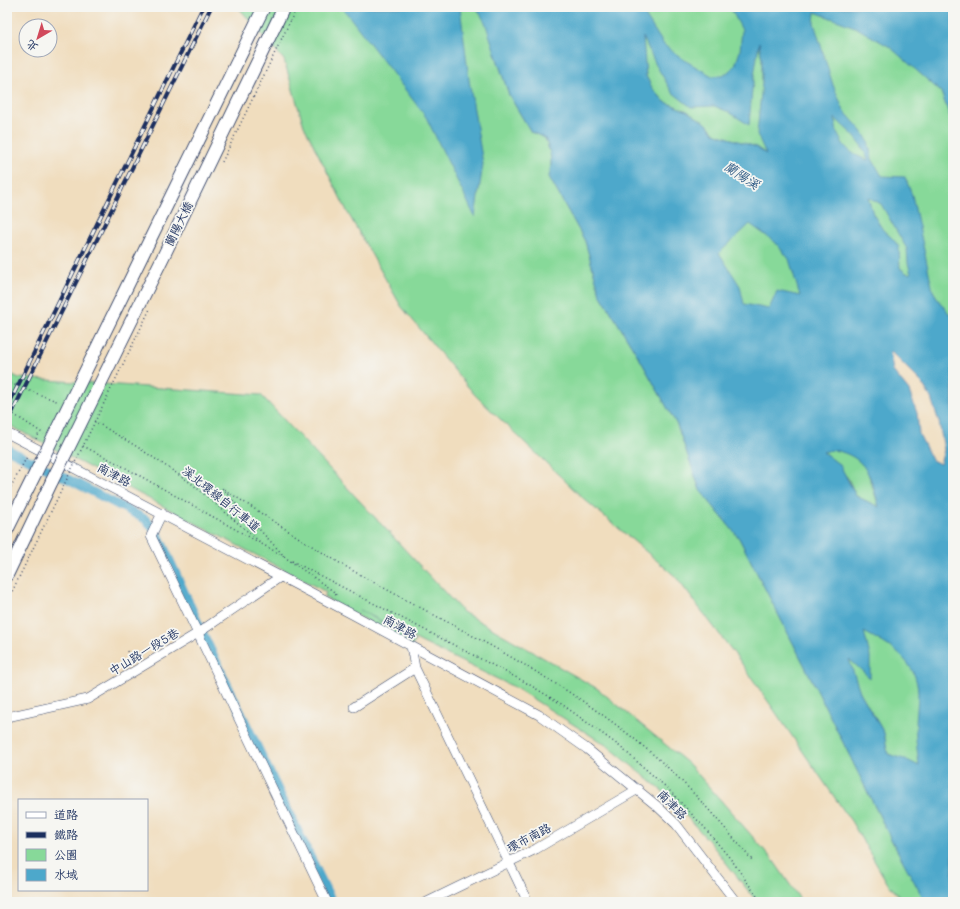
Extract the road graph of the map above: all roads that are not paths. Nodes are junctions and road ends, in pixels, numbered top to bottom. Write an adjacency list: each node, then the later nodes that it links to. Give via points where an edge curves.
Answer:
1 (264, 7): 5 (main road, 蘭陽大橋, bridge, via 49,436 36,472)
2 (284, 7): 6 (main road, 蘭陽大橋, bridge, via 78,444 52,481)
3 (7, 433): 4 (street, 南津路)
4 (162, 513): 7 (street, 南津路); 8 (street, via 151,536)
5 (7, 530)
6 (7, 575)
7 (280, 577): 8 (street, 中山路一段5巷); 9 (street, 南津路)
8 (202, 631): 12 (street, 中山路一段5巷, via 88,699); 15 (street)
9 (411, 646): 10 (street); 13 (street, 南津路, via 539,715)
10 (415, 668): 11 (street); 14 (street)
11 (354, 707)
12 (7, 717)
13 (638, 789): 14 (street, 環市南路); 18 (street, 南津路, via 676,824)
14 (509, 862): 16 (street, 環市南路); 17 (street)
15 (327, 902)
16 (427, 902)
17 (528, 902)
18 (736, 902)

